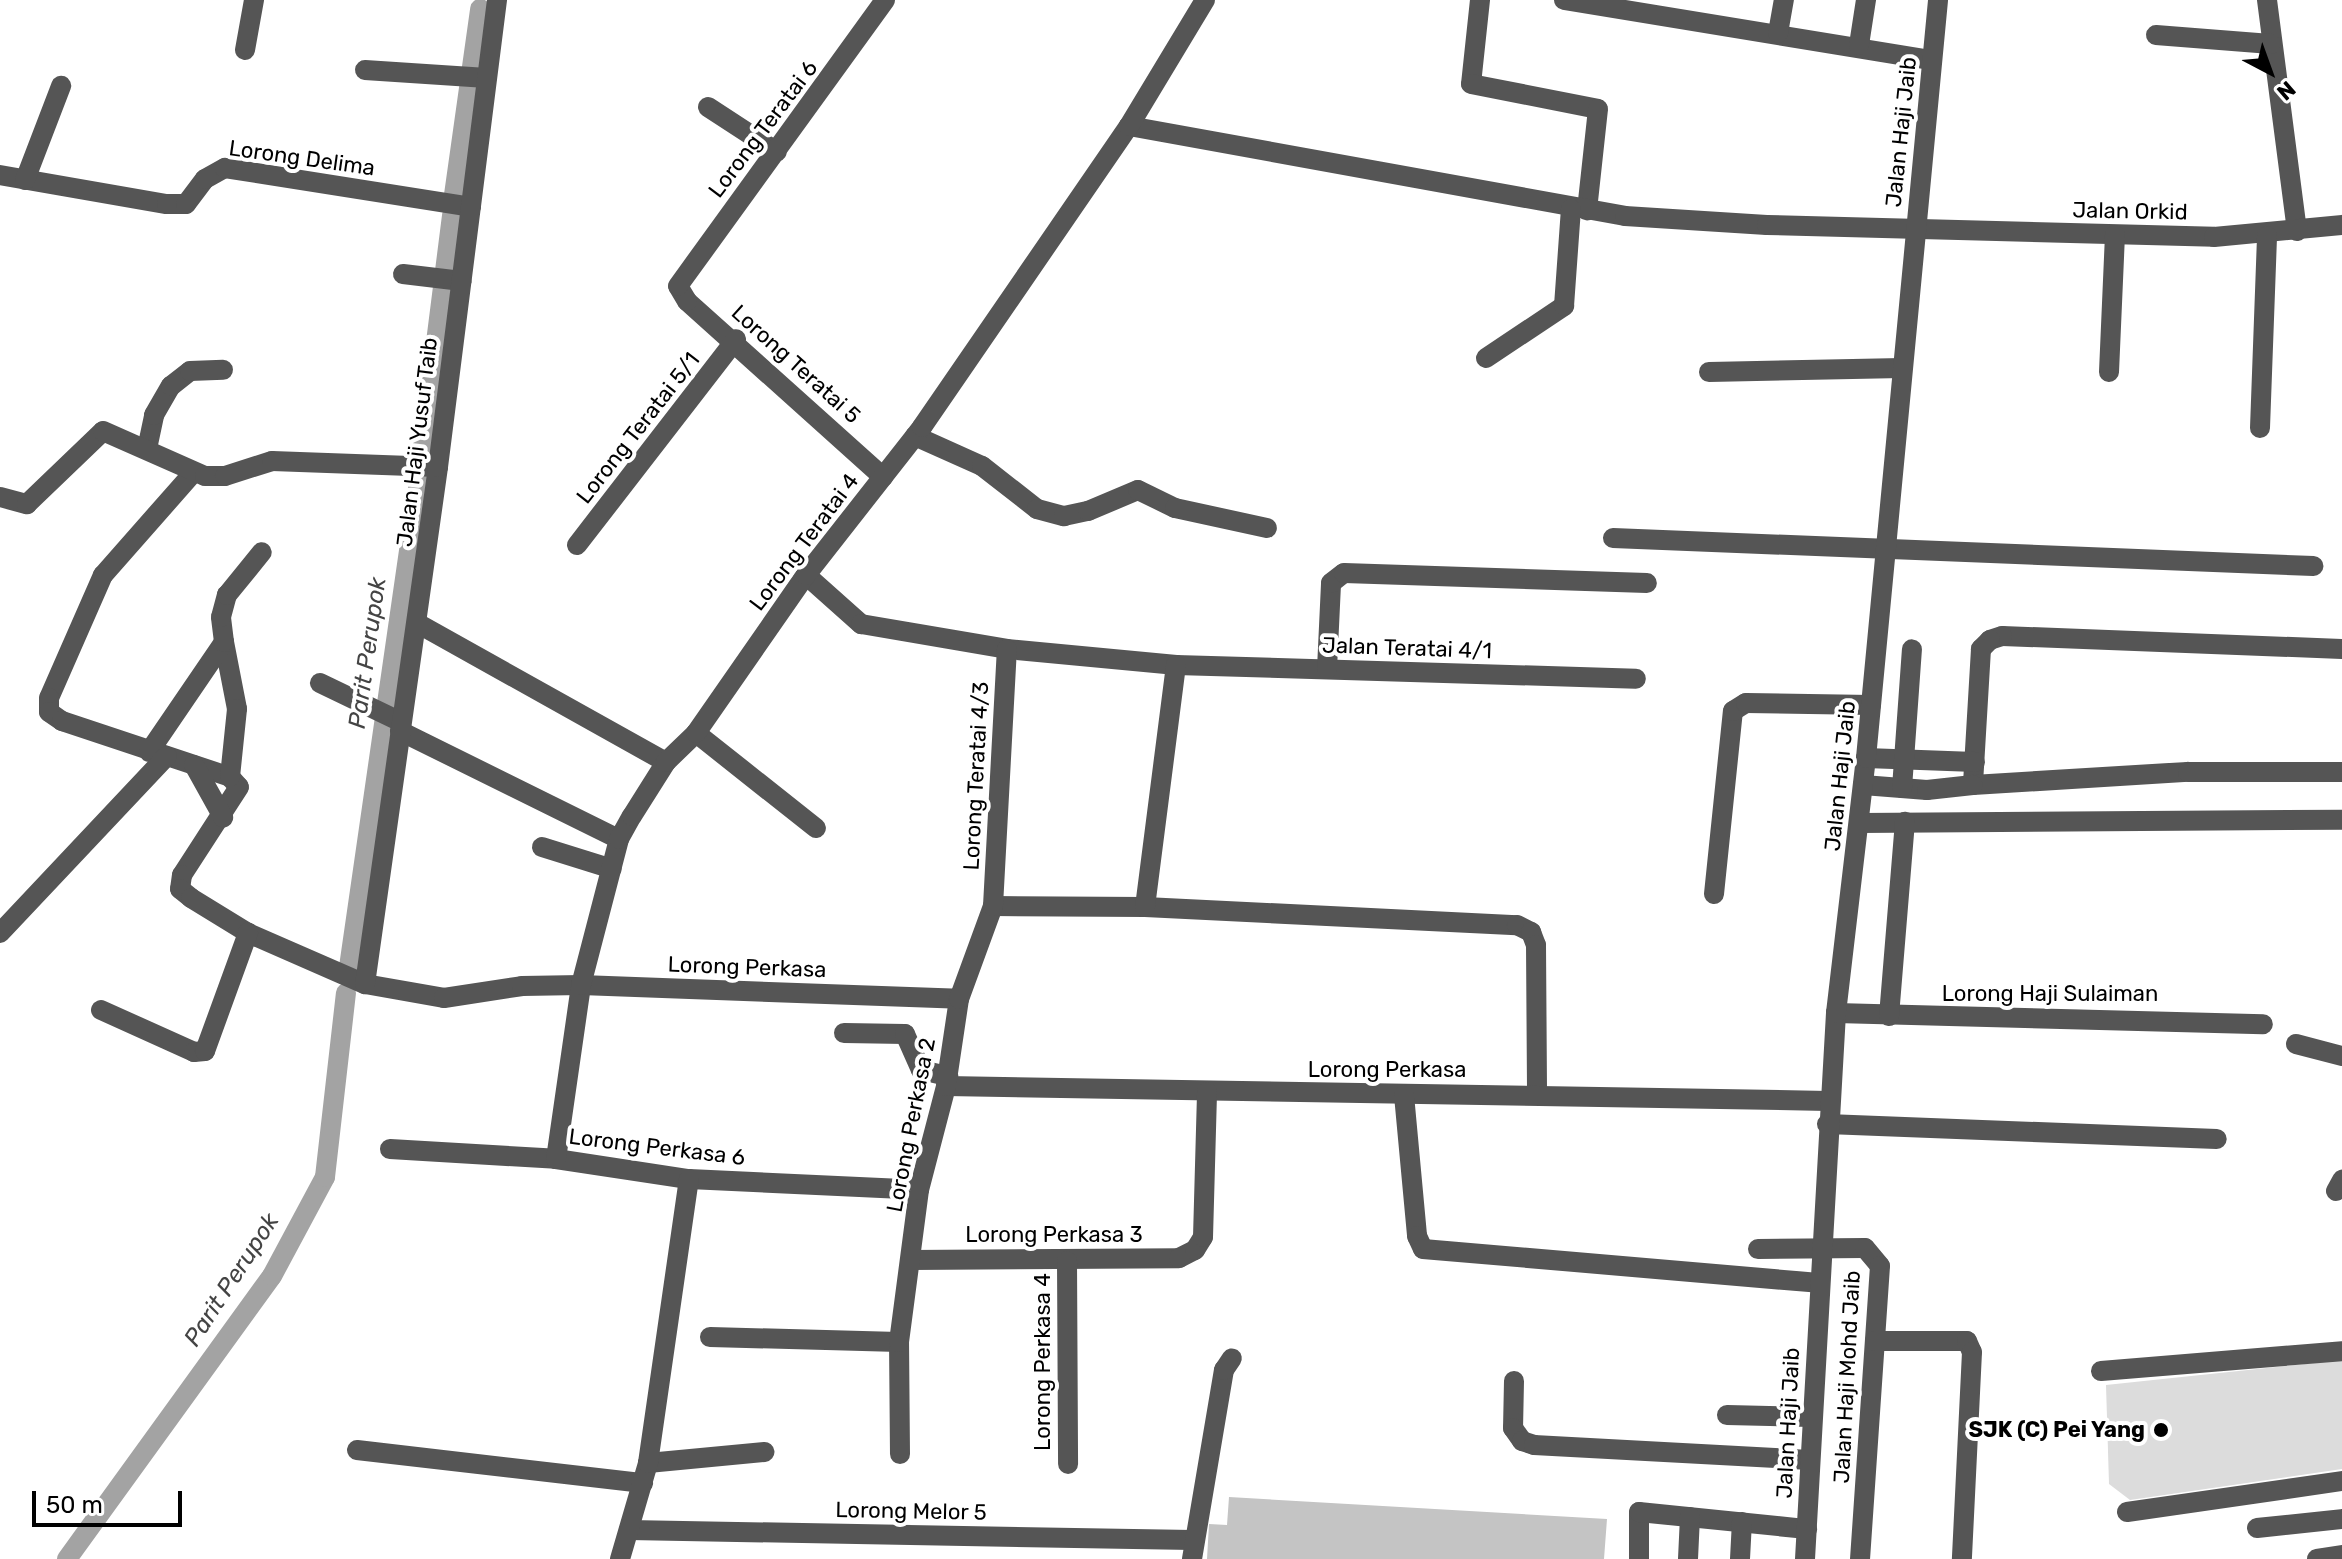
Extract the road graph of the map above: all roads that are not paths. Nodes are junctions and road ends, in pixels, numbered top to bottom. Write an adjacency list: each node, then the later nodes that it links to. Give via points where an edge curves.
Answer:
1 (254, 0): 15 (street)
2 (497, 0): 18 (street, Jalan Haji Yusuf Taib)
3 (885, 0): 22 (street, Lorong Teratai 6)
4 (1205, 0): 21 (street, Lorong Teratai 4)
5 (1480, 0): 26 (street, via 1471,84 1598,109)
6 (1564, 0): 11 (street)
7 (1784, 0): 11 (street)
8 (1866, 0): 14 (street)
9 (1938, 0): 16 (street, Jalan Haji Jaib)
10 (2267, 0): 13 (street)
11 (1778, 33): 14 (street)
12 (2156, 35): 13 (street)
13 (2271, 44): 29 (street)
14 (1859, 45): 16 (street)
15 (245, 50)
16 (1931, 60): 28 (street, Jalan Haji Jaib)
17 (365, 70): 18 (street)
18 (478, 77): 25 (street, Jalan Haji Yusuf Taib)
19 (61, 86): 24 (street)
20 (708, 107): 22 (street)
21 (1129, 126): 26 (street, Jalan Orkid); 42 (street, Lorong Teratai 4)
22 (777, 152): 34 (street, Lorong Teratai 6)
23 (0, 175): 24 (street, Lorong Delima)
24 (25, 180): 25 (street, Lorong Delima, via 186,204 205,179 225,168)
25 (471, 207): 33 (street, Jalan Haji Yusuf Taib)
26 (1579, 210): 28 (street, Jalan Orkid, via 1767,225); 36 (street, via 1564,306)
27 (2342, 225): 29 (street, Jalan Orkid)
28 (1915, 227): 30 (street, Jalan Orkid); 37 (street, Jalan Haji Jaib)
29 (2297, 231): 31 (street, Jalan Orkid)
30 (2115, 235): 31 (street, Jalan Orkid); 40 (street)
31 (2267, 236): 41 (street)
32 (403, 274): 33 (street)
33 (452, 279): 44 (street, Jalan Haji Yusuf Taib)
34 (678, 286): 35 (street, Lorong Teratai 5, via 687,301)
35 (736, 339): 46 (street, Lorong Teratai 5); 50 (street, Lorong Teratai 5/1)
36 (1486, 358)
37 (1902, 368): 39 (street); 52 (street, Jalan Haji Jaib)
38 (223, 370): 43 (street, via 190,371 171,386 154,415)
39 (1709, 372)
40 (2109, 372)
41 (2260, 428)
42 (915, 436): 46 (street, Lorong Teratai 4); 48 (street, via 982,466 1037,509 1064,516 1138,490 1175,508)
43 (147, 449): 45 (street); 47 (street, via 103,431 27,504)
44 (438, 467): 45 (street, via 272,461 225,476); 56 (street, Jalan Haji Yusuf Taib)
45 (193, 473): 68 (street, via 103,575 49,698 49,712 62,721)
46 (883, 477): 54 (street, Lorong Teratai 4)
47 (0, 497)
48 (1267, 528)
49 (1613, 538): 52 (street)
50 (577, 545)
51 (262, 552): 57 (street, via 227,595 221,617)
52 (1886, 552): 53 (street); 65 (street, Jalan Haji Jaib)
53 (2313, 566)
54 (806, 575): 58 (street, Jalan Teratai 4/1, via 861,624); 67 (street, Lorong Teratai 4)
55 (1647, 583): 62 (street, via 1344,573 1331,583)
56 (417, 623): 66 (street, Jalan Haji Yusuf Taib); 71 (street)
57 (224, 642): 68 (street); 75 (street, via 237,709)
58 (1007, 649): 61 (street, Jalan Teratai 4/1); 88 (street, Lorong Teratai 4/3)
59 (1912, 649): 70 (street)
60 (2342, 649): 72 (street, via 2002,636 1981,649)
61 (1176, 665): 62 (street, Jalan Teratai 4/1); 89 (street)
62 (1327, 669): 63 (street, Jalan Teratai 4/1)
63 (1636, 679)
64 (320, 683): 66 (street)
65 (1871, 705): 69 (street, Jalan Haji Jaib); 87 (street, via 1746,703 1733,711)
66 (395, 722): 84 (street); 92 (street, Jalan Haji Yusuf Taib)
67 (696, 733): 71 (street, Lorong Teratai 4); 83 (street)
68 (158, 754): 73 (street); 90 (street)
69 (1866, 758): 70 (street); 76 (street, Jalan Haji Jaib)
70 (1904, 760): 72 (street); 78 (street)
71 (666, 762): 84 (street, Lorong Teratai 4)
72 (1975, 762): 77 (street)
73 (194, 765): 75 (street); 79 (street)
74 (2342, 772): 77 (street, via 2188,772)
75 (230, 777): 79 (street, via 239,787)
76 (1863, 785): 78 (street); 82 (street, Jalan Haji Jaib)
77 (1973, 785): 78 (street)
78 (1902, 788)
79 (223, 817): 91 (street, Lorong Perkasa, via 182,875 180,889)
80 (2342, 820): 81 (street)
81 (1905, 822): 82 (street); 97 (street)
82 (1860, 823): 96 (street, Jalan Haji Jaib)
83 (816, 828)
84 (619, 839): 86 (street, Lorong Teratai 4)
85 (542, 847): 86 (street)
86 (612, 869): 93 (street, Lorong Teratai 4)
87 (1714, 894)
88 (993, 906): 89 (street); 94 (street, Lorong Perkasa 2)
89 (1145, 907): 104 (street, via 1517,925 1531,932 1536,945)
90 (0, 933)
91 (248, 933): 92 (street, Lorong Perkasa); 95 (street, via 205,1051 194,1052)
92 (365, 984): 93 (street, Lorong Perkasa, via 444,998 522,986)
93 (581, 985): 94 (street, Lorong Perkasa); 110 (street, Lorong Teratai 4)
94 (959, 999): 102 (street, Lorong Perkasa 2)
95 (101, 1010)
96 (1836, 1013): 97 (street, Lorong Haji Sulaiman); 106 (street, Jalan Haji Jaib)
97 (1889, 1016): 98 (street, Lorong Haji Sulaiman)
98 (2263, 1024)
99 (844, 1033): 102 (street, via 905,1034 921,1070)
100 (2296, 1044): 101 (street)
101 (2342, 1056)
102 (947, 1081): 103 (street, Lorong Perkasa); 112 (street, Lorong Perkasa 2)
103 (1207, 1092): 105 (street, Lorong Perkasa); 116 (street, Lorong Perkasa 3, via 1203,1237 1195,1250 1179,1258)
104 (1537, 1093): 105 (street, Lorong Perkasa); 106 (street, Lorong Perkasa)
105 (1404, 1095): 117 (street, via 1417,1236 1423,1249)
106 (1828, 1101): 107 (street, Jalan Haji Jaib)
107 (1827, 1124): 108 (street); 114 (street, Jalan Haji Jaib)
108 (2217, 1139)
109 (390, 1149): 110 (street, Lorong Perkasa 6)
110 (556, 1159): 111 (street, Lorong Perkasa 6)
111 (689, 1179): 112 (street, Lorong Perkasa 6); 132 (street)
112 (919, 1190): 115 (street, Lorong Perkasa 2)
113 (1758, 1249): 114 (street)
114 (1820, 1250): 117 (street, Jalan Haji Jaib); 119 (street, Jalan Haji Mohd Jaib, via 1865,1248 1875,1254 1880,1266)
115 (911, 1260): 116 (street, Lorong Perkasa 3); 120 (street, Lorong Perkasa 2)
116 (1067, 1261): 131 (street, Lorong Perkasa 4)
117 (1819, 1283): 126 (street, Jalan Haji Jaib)
118 (710, 1337): 120 (street)
119 (1875, 1341): 148 (street, Jalan Haji Mohd Jaib); 149 (street, via 1967,1341 1972,1352)
120 (899, 1342): 129 (street, Lorong Perkasa 2)
121 (2342, 1351): 123 (street)
122 (1232, 1358): 141 (street, via 1224,1370)
123 (2101, 1371)
124 (1514, 1381): 130 (street, via 1513,1428 1522,1441 1534,1445)
125 (1727, 1415): 126 (street)
126 (1812, 1417): 130 (street, Jalan Haji Jaib)
127 (357, 1450): 132 (street)
128 (764, 1452): 132 (street)
129 (900, 1454)
130 (1810, 1460): 139 (street, Jalan Haji Jaib)
131 (1068, 1464)
132 (646, 1473): 140 (street)
133 (2342, 1481): 134 (street)
134 (2127, 1512)
135 (1690, 1517): 137 (street); 144 (street, via 1639,1512); 145 (street)
136 (2342, 1519): 138 (street)
137 (1742, 1522): 139 (street); 146 (street)
138 (2257, 1528)
139 (1807, 1529): 147 (street, Jalan Haji Jaib)
140 (629, 1530): 141 (street, Lorong Melor 5); 143 (street)
141 (1192, 1550)
142 (2342, 1555): 150 (street)
143 (620, 1559)
144 (1639, 1559)
145 (1688, 1559)
146 (1740, 1559)
147 (1805, 1559)
148 (1860, 1559)
149 (1962, 1559)
150 (2317, 1559)

